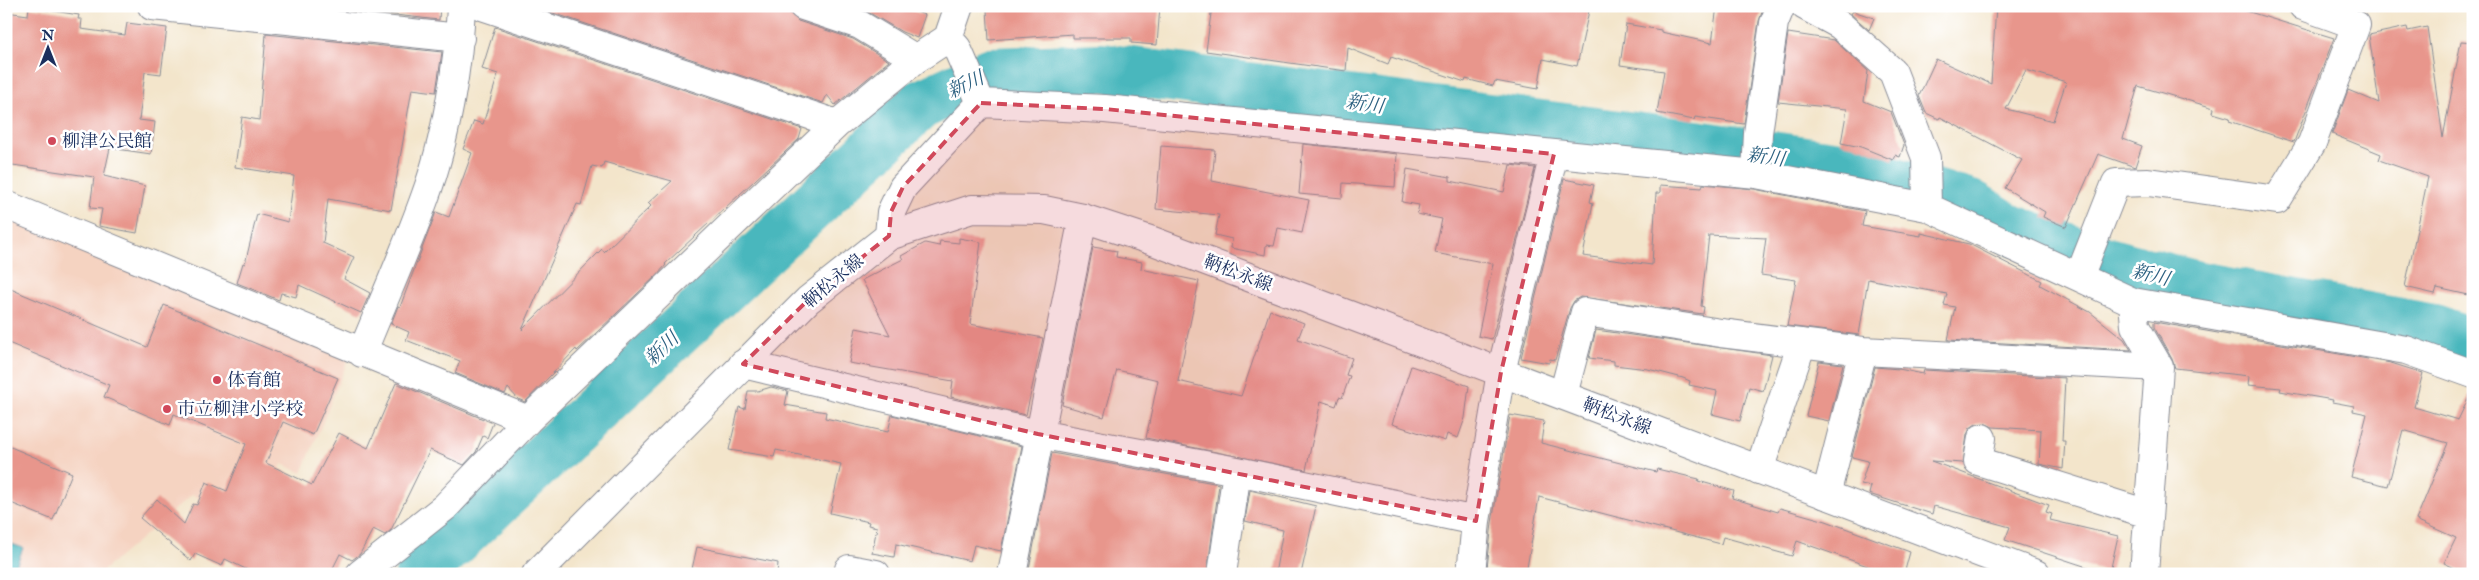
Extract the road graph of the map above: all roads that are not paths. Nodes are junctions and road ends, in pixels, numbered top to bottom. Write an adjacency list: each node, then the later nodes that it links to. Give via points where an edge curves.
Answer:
1 (152, 6): 9 (street)
2 (461, 6): 9 (street)
3 (482, 6): 13 (street)
4 (803, 6): 11 (street, via 860,25)
5 (959, 6): 10 (street)
6 (1781, 6): 15 (street, via 1774,23 1758,132)
7 (1805, 6): 17 (street, via 1840,25 1893,72 1926,158)
8 (2303, 6): 20 (street, via 2356,25 2312,143 2277,200 2148,182 2116,183)
9 (460, 38): 24 (street, via 439,150 425,196)
10 (953, 43): 11 (street); 12 (street)
11 (916, 59): 13 (street)
12 (980, 103): 14 (street, via 1105,109); 19 (street, via 903,187 891,212)
13 (837, 124): 30 (street)
14 (1554, 154): 15 (street); 27 (street)
15 (1756, 174): 17 (street)
16 (6, 205): 24 (street)
17 (1927, 207): 20 (street)
18 (1083, 218): 19 (street, 鞆松永線, via 1044,210 972,209); 27 (street, 鞆松永線, via 1153,241); 31 (street)
19 (889, 236): 25 (street, 鞆松永線, via 808,300)
20 (2079, 277): 21 (street)
21 (2133, 302): 26 (street, via 2135,326); 28 (street, via 2406,350)
22 (1802, 343): 23 (street); 29 (street, via 1585,312); 33 (street)
23 (1863, 351): 26 (street); 35 (street)
24 (362, 353): 30 (street)
25 (743, 364): 31 (street); 40 (street, 鞆松永線)
26 (2159, 367): 36 (street)
27 (1501, 372): 29 (street, 鞆松永線); 37 (street)
28 (2473, 374)
29 (1563, 395): 33 (street, 鞆松永線)
30 (528, 420): 39 (street, via 445,507)
31 (1038, 434): 34 (street); 42 (street)
32 (1982, 438): 36 (street, via 1978,461)
33 (1759, 470): 35 (street, 鞆松永線)
34 (1237, 471): 37 (street); 43 (street)
35 (1826, 495): 45 (street, 鞆松永線)
36 (2148, 514): 46 (street)
37 (1476, 521): 44 (street)
38 (849, 569): 41 (street)
39 (360, 574)
40 (536, 574)
41 (876, 574)
42 (1012, 574)
43 (1222, 574)
44 (1471, 574)
45 (2036, 574)
46 (2144, 574)

